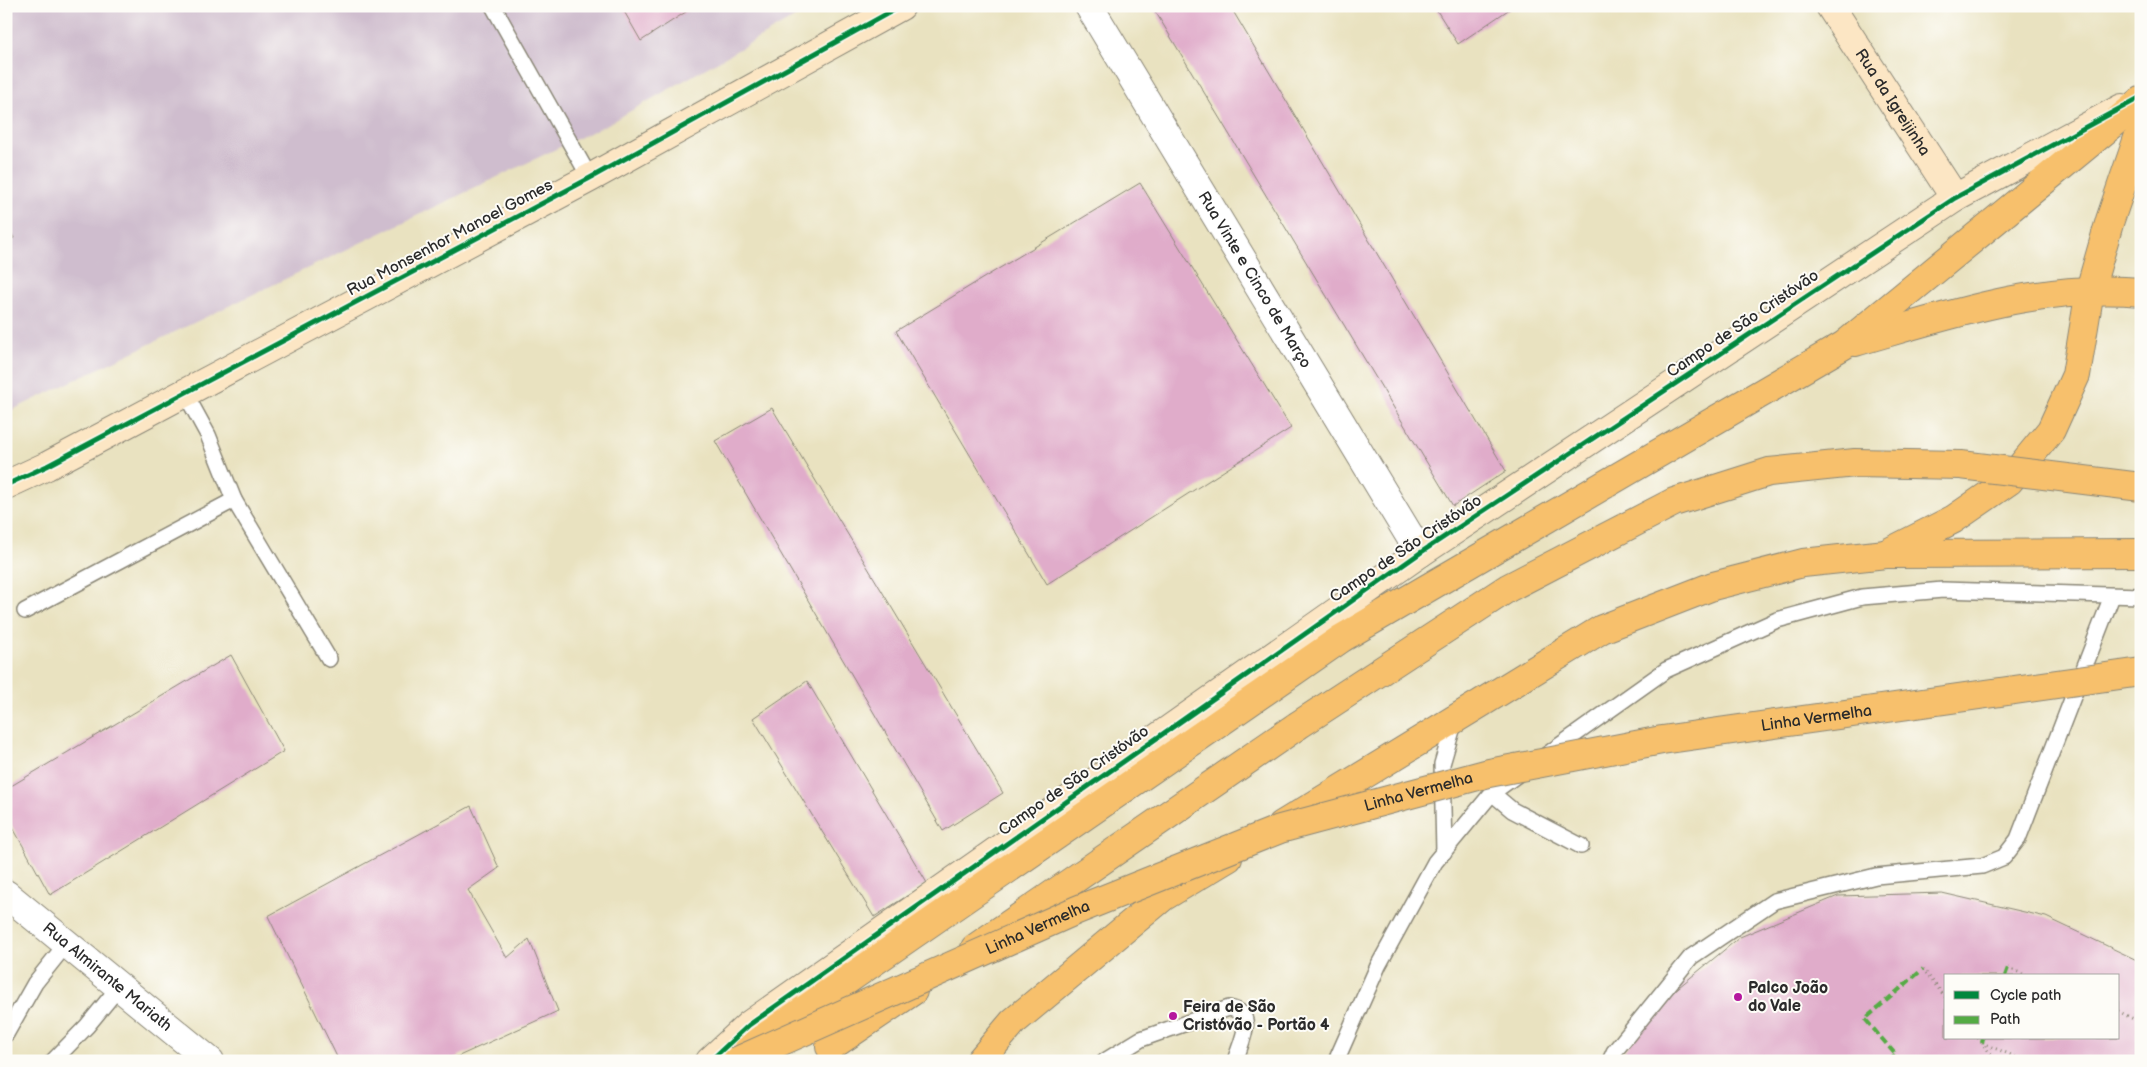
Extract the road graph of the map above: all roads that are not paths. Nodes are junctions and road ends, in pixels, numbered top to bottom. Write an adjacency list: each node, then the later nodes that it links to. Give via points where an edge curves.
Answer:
1 (493, 6): 7 (lane)
2 (901, 6): 7 (street, Rua Monsenhor Manoel Gomes)
3 (1089, 6): 16 (street, Rua Vinte e Cinco de Março)
4 (1830, 6): 8 (street, Rua da Igreijinha)
5 (2141, 99): 8 (street, Campo de São Cristóvão); 11 (main road)
6 (2141, 129): 9 (main road)
7 (590, 178): 12 (street, Rua Monsenhor Manoel Gomes)
8 (1955, 198): 16 (street, Campo de São Cristóvão)
9 (2090, 290): 10 (main road); 11 (main road, via 2006,301); 17 (main road, via 2076,374 2050,430 2009,481 1954,519)
10 (2141, 292)
11 (1844, 345): 37 (main road, via 1342,638)
12 (185, 393): 13 (street, Rua Monsenhor Manoel Gomes); 15 (lane, via 208,435)
13 (6, 485)
14 (2141, 487): 33 (main road, bridge, via 1961,465 1855,463 1769,472 1674,502 1508,588 1297,726)
15 (234, 500): 21 (lane); 22 (lane)
16 (1420, 553): 36 (street, Campo de São Cristóvão, via 749,1025)
17 (1886, 554): 18 (main road); 25 (main road, via 1803,563 1712,586 1602,629)
18 (2141, 554)
19 (2112, 596): 20 (lane); 26 (lane, via 1942,590 1862,597 1777,620 1666,670); 44 (lane, via 2018,839 2004,857 1982,866 1876,876 1774,901 1690,957)
20 (2141, 596)
21 (24, 610)
22 (329, 659)
23 (2141, 672): 38 (main road, Linha Vermelha, bridge, via 1662,740 1489,773 1280,829 1078,910)
24 (2141, 686): 39 (main road, Linha Vermelha, via 1661,755 1487,788 1285,844 1082,924)
25 (1454, 720): 28 (lane, via 1442,764); 40 (main road, via 1163,897 1013,1022)
26 (1492, 793): 27 (lane, via 1512,810); 28 (lane)
27 (1581, 846)
28 (1444, 852): 43 (lane, via 1435,862 1378,966)
29 (6, 894): 30 (street, Rua Almirante Mariath)
30 (67, 943): 31 (street, Rua Almirante Mariath); 32 (lane)
31 (119, 986): 34 (lane); 35 (street, Rua Almirante Mariath)
32 (9, 1023)
33 (825, 1054)
34 (53, 1061)
35 (210, 1061)
36 (710, 1061)
37 (731, 1061)
38 (737, 1061)
39 (776, 1061)
40 (980, 1061)
41 (1105, 1061): 42 (lane, via 1141,1039 1229,1008 1239,1009 1246,1023)
42 (1235, 1061)
43 (1336, 1061)
44 (1610, 1061)

